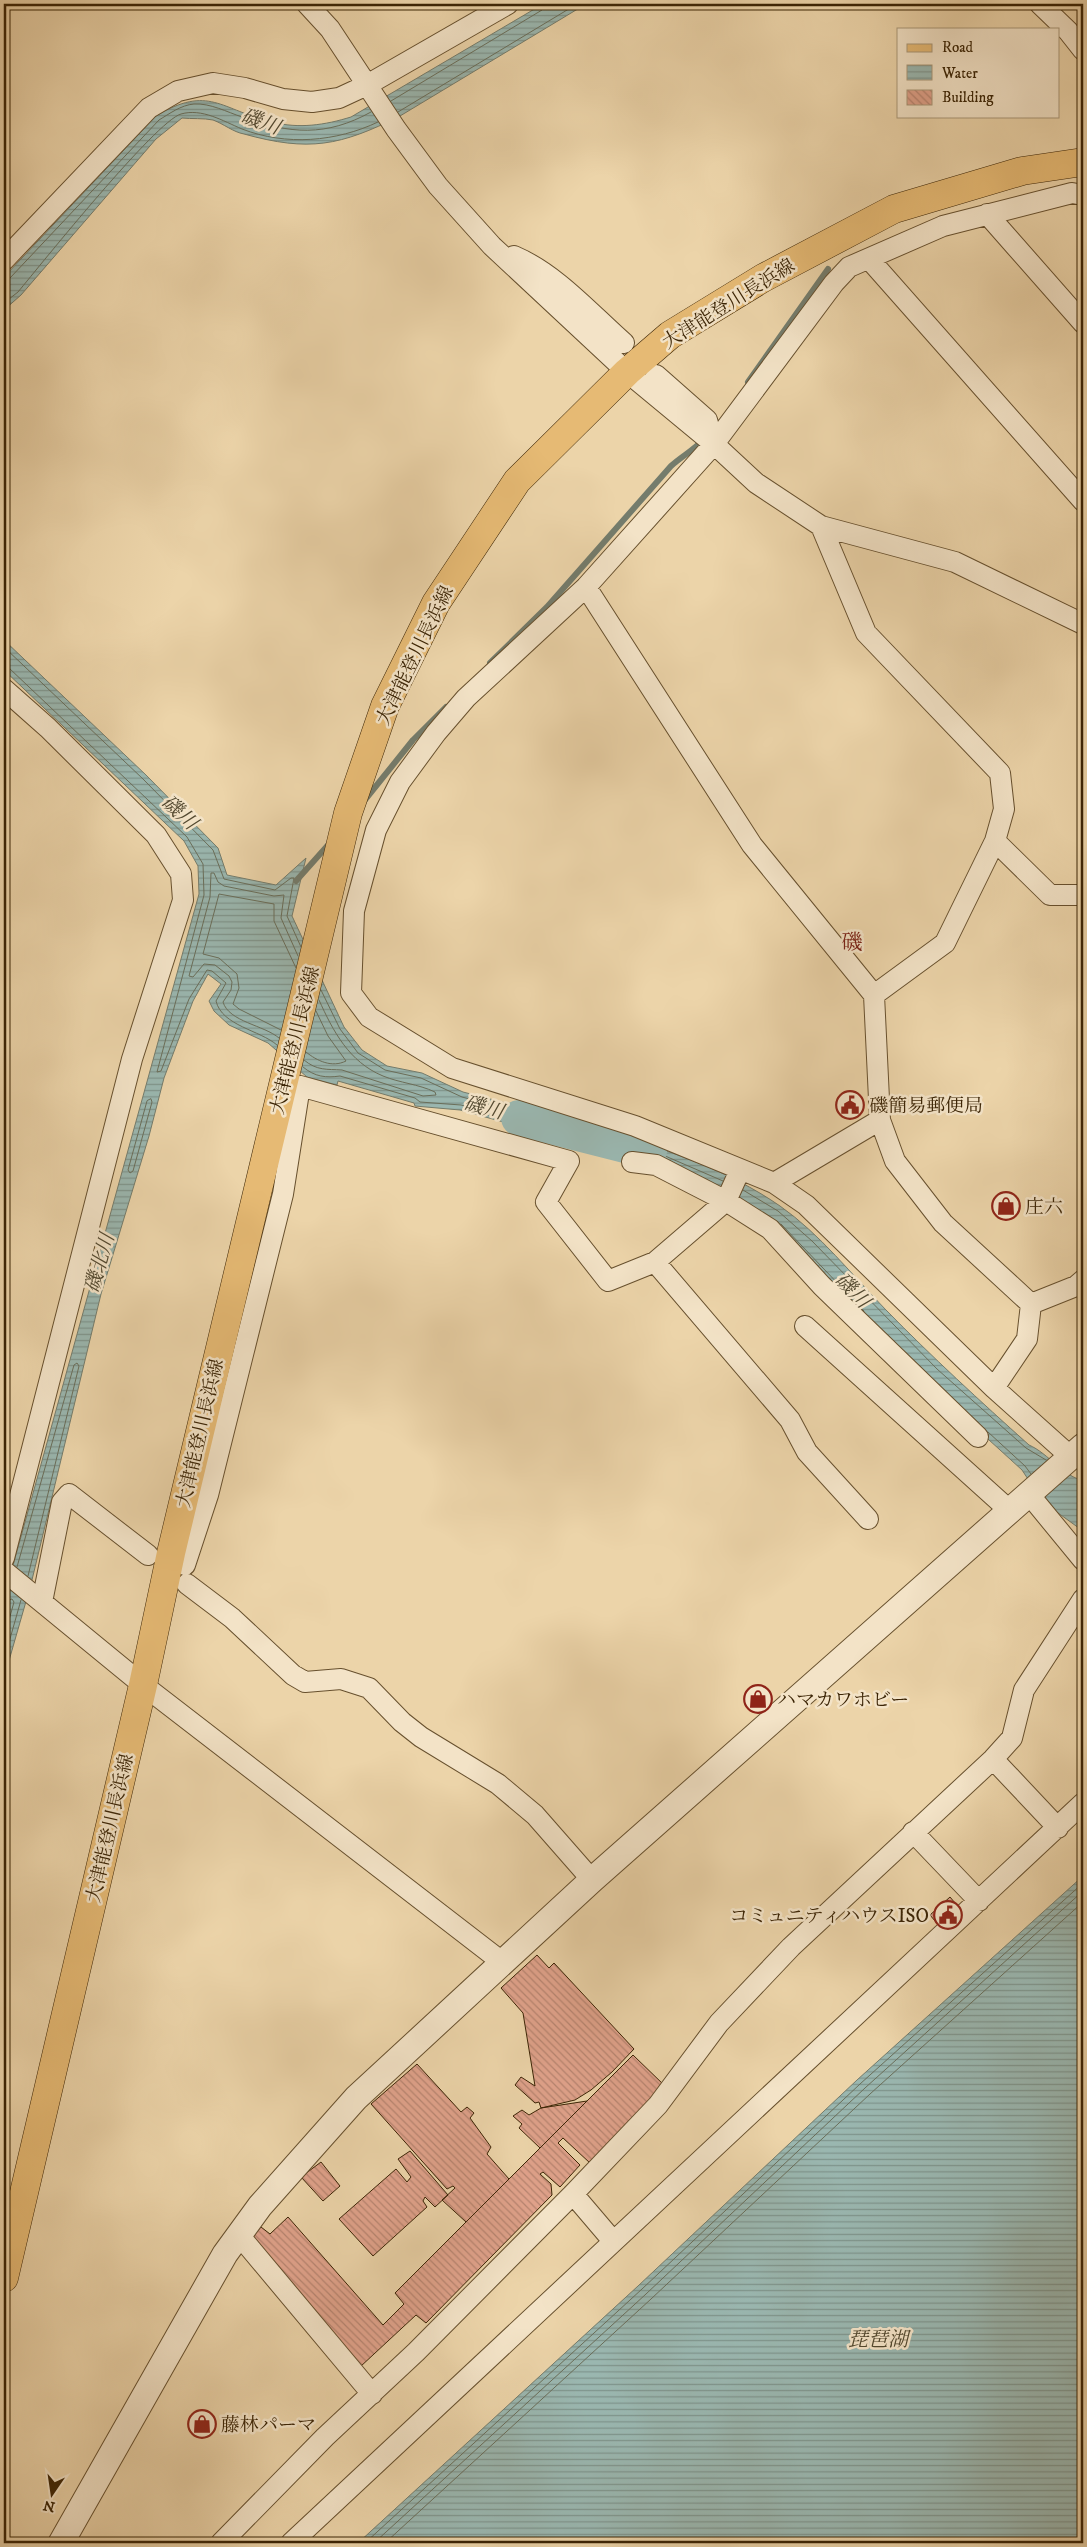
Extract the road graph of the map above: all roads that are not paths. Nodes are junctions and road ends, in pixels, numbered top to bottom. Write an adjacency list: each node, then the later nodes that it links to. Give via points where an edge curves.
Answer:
1 (307, 4): 5 (street, via 330,29)
2 (508, 4): 5 (street)
3 (1040, 4): 4 (street)
4 (1083, 50)
5 (371, 90): 9 (street, via 438,186); 11 (street, via 312,102 283,99 213,83 178,90 149,108)
6 (1083, 162): 14 (main road, 大津能登川長浜線, via 1022,170 894,208 763,278 695,319 670,335)
7 (1083, 195): 8 (street, via 1072,193)
8 (987, 214): 10 (street, via 943,226); 12 (street)
9 (492, 246): 13 (street, via 528,262); 14 (street)
10 (869, 259): 16 (street, via 849,267 834,283); 17 (street)
11 (4, 260)
12 (1083, 323)
13 (624, 343)
14 (627, 372): 16 (street); 24 (main road, 大津能登川長浜線, via 517,481 436,603 385,706 348,813)
15 (656, 375): 16 (street, via 708,420)
16 (714, 444): 18 (street, via 756,484); 19 (street)
17 (1083, 502)
18 (821, 526): 20 (street, via 955,562); 22 (street, via 866,633 1000,773 1004,809)
19 (586, 587): 25 (street, via 466,698 400,782 376,830); 26 (street, via 752,845)
20 (1083, 624)
21 (4, 689): 43 (street, via 156,835 181,874 183,900 132,1059)
22 (995, 841): 23 (street, via 1050,895); 26 (street, via 945,943)
23 (1083, 895)
24 (325, 903): 25 (street); 42 (main road, 大津能登川長浜線)
25 (354, 911): 30 (street, via 351,993 369,1017 452,1068 635,1126)
26 (874, 995): 27 (street)
27 (880, 1120): 29 (street); 33 (street, via 895,1161 943,1223)
28 (632, 1162): 30 (street)
29 (774, 1183): 30 (street); 35 (street, via 806,1205)
30 (733, 1185): 31 (street); 36 (street, via 822,1286)
31 (655, 1262): 40 (street, via 790,1420 807,1452); 42 (street, via 608,1281 546,1202 569,1161 300,1086 283,1194 208,1495)
32 (1083, 1280): 33 (street, via 1076,1286)
33 (1031, 1304): 35 (street, via 1027,1339)
34 (805, 1326): 39 (street)
35 (994, 1388): 37 (street)
36 (978, 1438)
37 (1077, 1452): 38 (street)
38 (1034, 1488): 39 (street); 41 (street)
39 (1009, 1510): 51 (street)
40 (868, 1519)
41 (1083, 1560)
42 (173, 1564): 45 (street, via 69,1494 62,1502); 46 (main road, 大津能登川長浜線); 51 (street, via 293,1676 305,1682 341,1679 369,1688 421,1737 498,1784 535,1815)
43 (5, 1568): 45 (street)
44 (1083, 1599): 47 (street, via 1024,1690 1012,1738)
45 (39, 1600): 46 (street)
46 (143, 1685): 53 (street); 57 (main road, 大津能登川長浜線)
47 (993, 1759): 49 (street); 50 (street)
48 (1083, 1803): 49 (street)
49 (1058, 1828): 52 (street)
50 (913, 1832): 52 (street); 54 (street, via 791,1947 720,2023 658,2106)
51 (592, 1880): 53 (street)
52 (979, 1901): 56 (street)
53 (502, 1962): 55 (street, via 356,2098 296,2164)
54 (574, 2194): 56 (street); 58 (street)
55 (239, 2235): 58 (street); 59 (street, via 225,2254)
56 (614, 2241): 61 (street)
57 (4, 2278)
58 (372, 2394): 60 (street)
59 (61, 2543)
60 (221, 2543)
61 (291, 2543)

